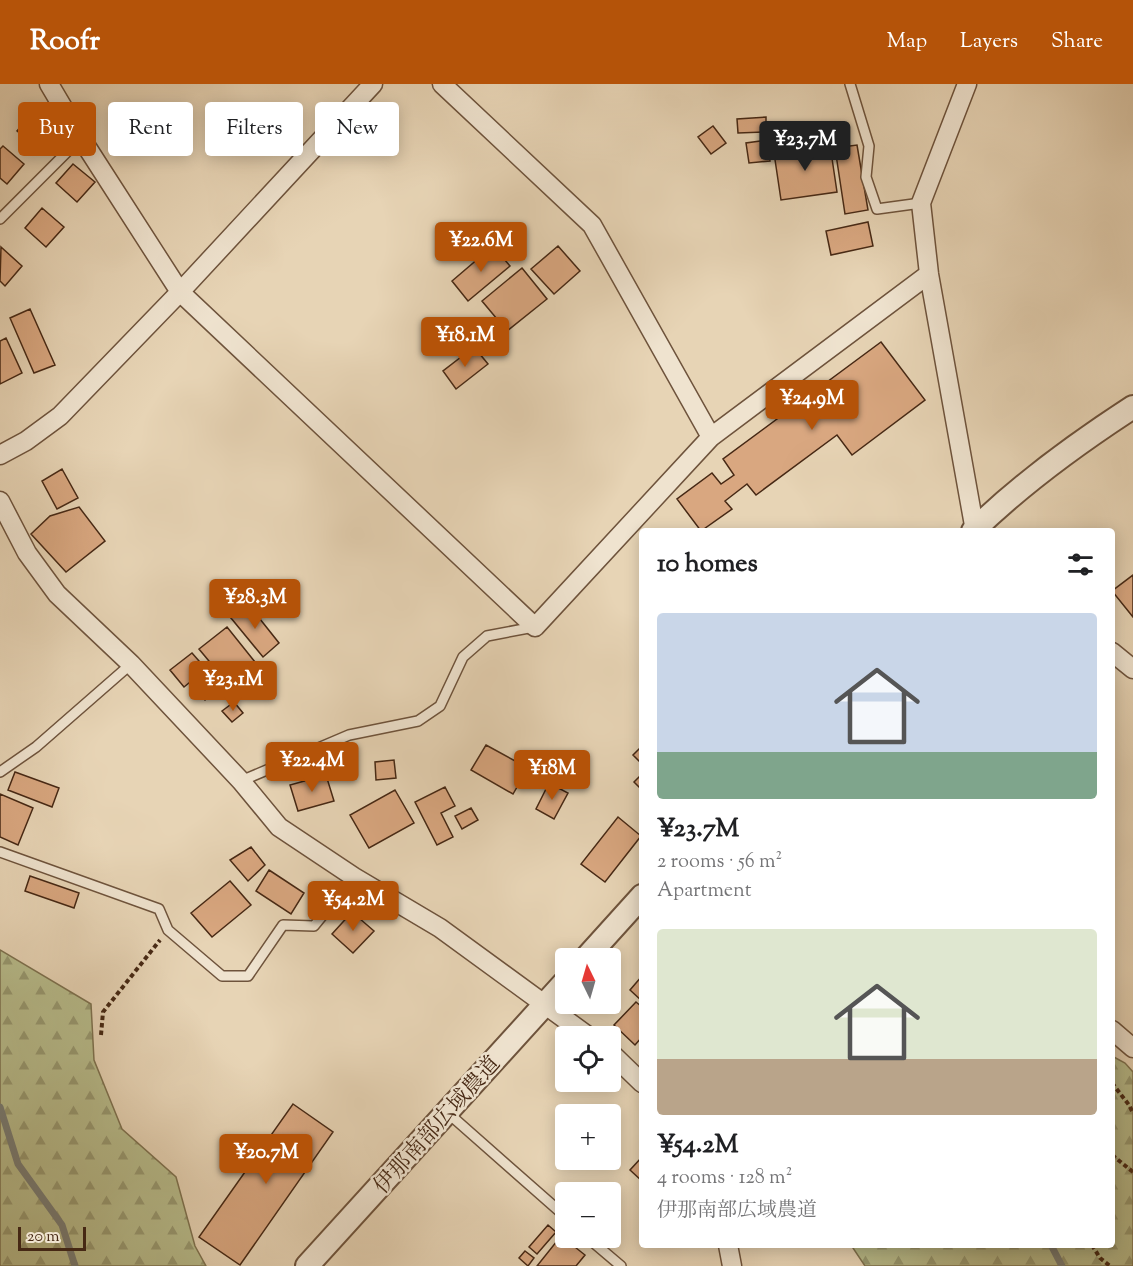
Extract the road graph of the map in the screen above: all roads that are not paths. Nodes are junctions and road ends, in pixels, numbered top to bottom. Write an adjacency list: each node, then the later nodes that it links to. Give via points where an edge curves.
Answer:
1 (49, 84): 6 (street)
2 (373, 84): 12 (street)
3 (442, 84): 14 (street, via 592,225)
4 (850, 84): 9 (lane, via 869,146 866,177 877,209)
5 (967, 84): 9 (street)
6 (60, 102)
7 (63, 156): 10 (lane)
8 (93, 156): 12 (street)
9 (921, 203): 11 (street)
10 (0, 219)
11 (929, 274): 14 (street); 17 (street)
12 (180, 292): 15 (street, via 60,416); 19 (street)
13 (1133, 407): 18 (street, via 1034,476)
14 (711, 437): 19 (street)
15 (0, 455)
16 (0, 501): 21 (street, via 27,553 57,594)
17 (974, 528)
18 (976, 528)
19 (535, 627): 24 (lane, via 487,636 463,657 440,706 418,721 349,735)
20 (1115, 654): 22 (street)
21 (131, 664): 23 (lane, via 36,747); 24 (street)
22 (1133, 669)
23 (0, 772)
24 (241, 781): 26 (street, via 279,827)
25 (0, 852): 26 (lane, via 159,909 168,930 222,976 248,976 283,925 314,926)
26 (354, 877): 30 (street, via 440,928)
27 (639, 899): 28 (street)
28 (595, 948)
29 (555, 993): 30 (street, 伊那南部広域農道)
30 (544, 1005): 31 (street); 36 (street, 伊那南部広域農道)
31 (574, 1026)
32 (1115, 1033): 33 (street)
33 (1133, 1048)
34 (621, 1063): 35 (street)
35 (639, 1080)
36 (446, 1112): 37 (lane); 40 (street, 伊那南部広域農道)
37 (555, 1207)
38 (600, 1248): 41 (lane)
39 (729, 1248): 42 (street)
40 (307, 1266)
41 (621, 1266)
42 (732, 1266)

